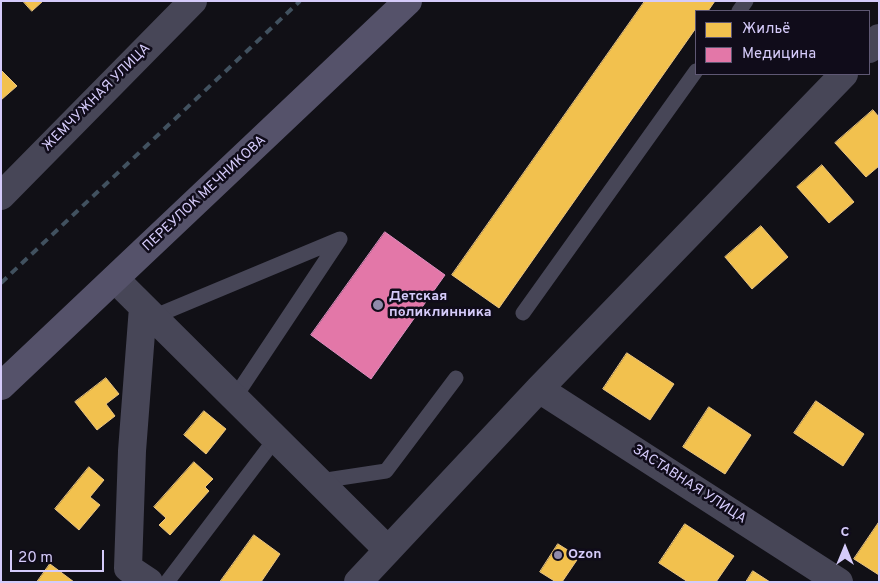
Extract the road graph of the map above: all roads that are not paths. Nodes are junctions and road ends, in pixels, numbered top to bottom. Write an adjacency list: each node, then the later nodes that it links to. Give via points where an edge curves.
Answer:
1 (193, 1): 7 (street, ЖЕМЧУЖНАЯ УЛИЦА)
2 (408, 1): 8 (street, ПЕРЕУЛОК МЕЧНИКОВА)
3 (879, 38): 4 (street)
4 (870, 48)
5 (695, 72): 10 (lane)
6 (843, 75): 13 (street)
7 (1, 196)
8 (115, 279): 9 (street); 12 (street, ПЕРЕУЛОК МЕЧНИКОВА)
9 (148, 312): 14 (street); 14 (lane, via 340,238); 18 (street, via 132,451 128,568)
10 (523, 314)
11 (456, 378): 16 (lane, via 386,471)
12 (1, 386)
13 (539, 389): 17 (street); 21 (street, ЗАСТАВНАЯ УЛИЦА)
14 (235, 397): 15 (street)
15 (276, 438): 16 (street); 19 (lane)
16 (320, 481): 17 (street)
17 (388, 550): 20 (street)
18 (149, 582)
19 (167, 582)
20 (358, 582)
21 (839, 582)

